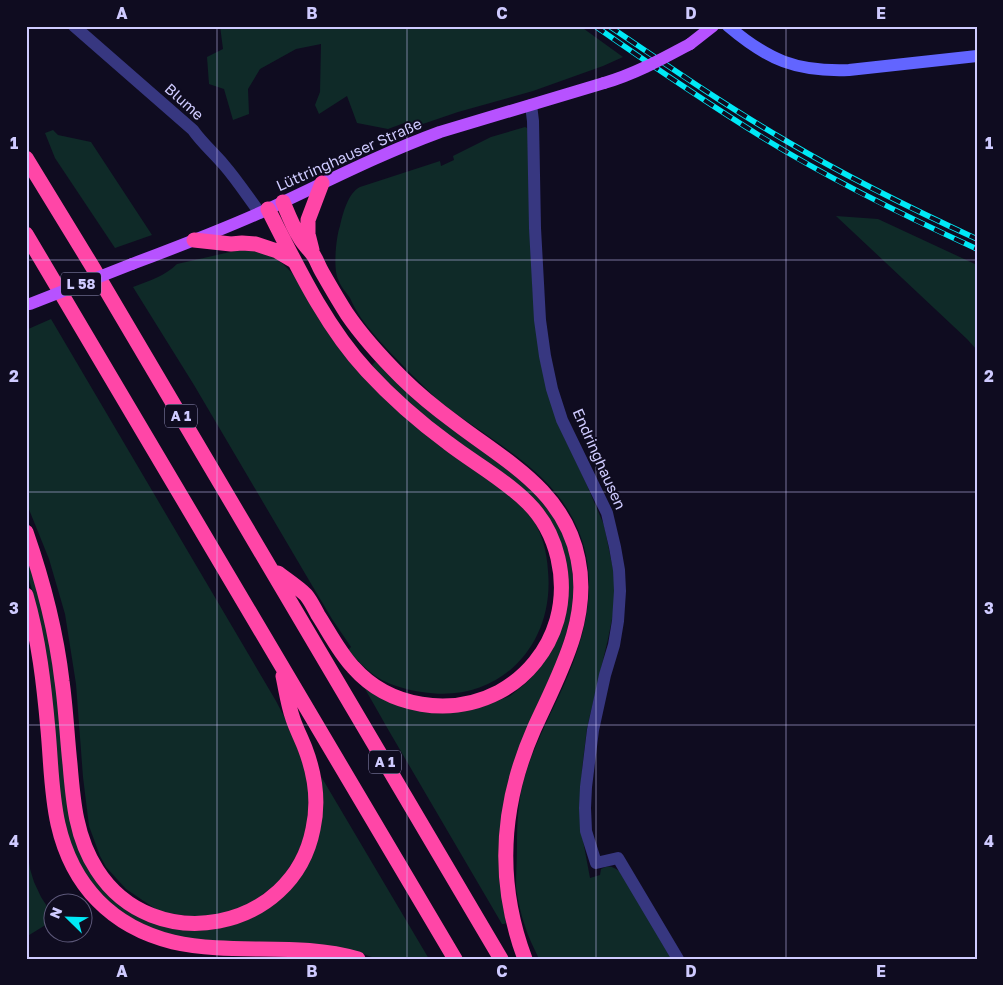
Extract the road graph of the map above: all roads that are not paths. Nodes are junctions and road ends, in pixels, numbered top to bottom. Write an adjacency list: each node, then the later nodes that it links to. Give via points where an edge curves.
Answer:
1 (74, 26): 9 (street, Blume, via 193,130)
2 (713, 26): 5 (main road, Lüttringhauser Straße / L 58, bridge, via 690,44 639,71)
3 (728, 26): 4 (street, via 771,57 808,69 849,70)
4 (977, 56)
5 (531, 105): 7 (main road, Lüttringhauser Straße / L 58, via 416,141); 23 (street, Endringhausen, via 540,320 545,356 562,420 607,513 619,570 618,621 589,756 586,831 596,863 618,858)
6 (26, 158): 16 (highway, A 1)
7 (322, 183): 8 (main road, Lüttringhauser Straße / L 58); 12 (highway, via 308,220)
8 (283, 202): 9 (main road, Lüttringhauser Straße / L 58); 12 (highway, via 300,239)
9 (264, 211): 11 (main road, Lüttringhauser Straße / L 58); 13 (highway)
10 (26, 234): 18 (highway, A 1)
11 (194, 240): 13 (highway, via 256,244); 14 (main road, Lüttringhauser Straße / L 58, bridge)
12 (314, 256): 22 (highway, via 349,316 402,378 431,405 538,486 567,524 579,560 580,601 576,625 566,658 519,768 508,820 508,895)
13 (294, 261): 16 (highway, via 355,358 384,389 428,428 512,488 536,512 559,559 559,612 551,636 538,658 506,688 459,705 418,704 367,680 349,662 307,596)
14 (28, 305)
15 (26, 532): 18 (highway, via 56,639 73,798 82,839 93,864 108,885 142,911 183,924 227,920 263,904 285,885 299,866 314,826 315,785 292,717)
16 (269, 565): 21 (highway, A 1)
17 (26, 595): 19 (highway, via 43,678 58,823 70,861 96,900 130,926 174,942 225,948 309,950)
18 (280, 662): 20 (highway, A 1)
19 (358, 959)
20 (455, 959)
21 (501, 959)
22 (524, 959)
23 (678, 959)

